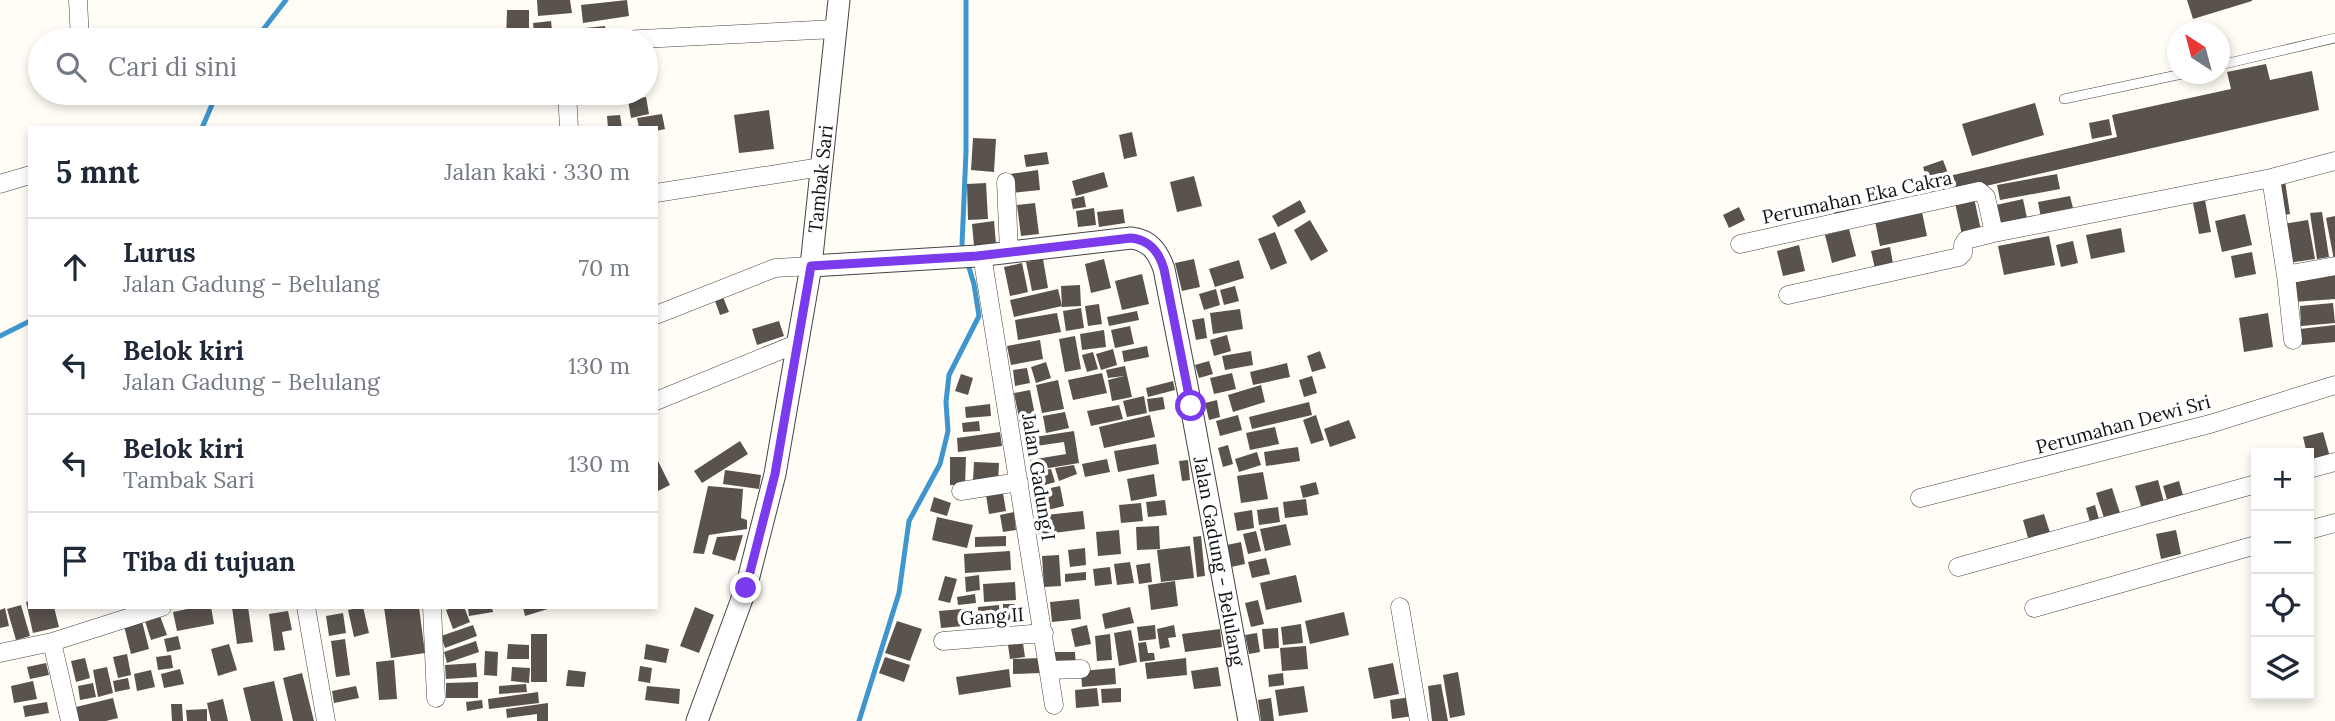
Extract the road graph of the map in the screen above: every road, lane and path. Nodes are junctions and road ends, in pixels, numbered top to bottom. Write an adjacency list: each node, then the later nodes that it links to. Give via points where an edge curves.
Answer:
1 (78, 0): 3 (street)
2 (839, 0): 4 (street, Tambak Sari)
3 (79, 28)
4 (835, 29): 5 (street); 13 (street, Tambak Sari)
5 (658, 38)
6 (2335, 38): 7 (lane)
7 (2230, 63)
8 (2167, 77): 9 (lane)
9 (2064, 99)
10 (567, 105): 11 (street)
11 (569, 126)
12 (2335, 161): 15 (street)
13 (821, 167): 18 (street); 23 (street, Tambak Sari)
14 (28, 175): 16 (street)
15 (2271, 178): 19 (street); 25 (street)
16 (1, 179)
17 (1006, 182): 21 (street)
18 (658, 193)
19 (1994, 233): 20 (street, Perumahan Eka Cakra, via 1986,197 1979,191); 26 (street, via 1966,240 1959,257)
20 (1740, 244)
21 (1009, 252): 22 (street, Jalan Gadung - Belulang); 59 (street, Jalan Gadung - Belulang, via 1131,238 1146,241 1161,258)
22 (980, 255): 23 (street, Jalan Gadung - Belulang); 34 (street, Jalan Gadung I)
23 (811, 266): 27 (street, via 775,268); 29 (street, Tambak Sari)
24 (2335, 266): 25 (street)
25 (2286, 275): 28 (street)
26 (1788, 295)
27 (658, 314)
28 (2293, 340)
29 (796, 344): 31 (street); 58 (street, Tambak Sari, via 788,408 762,530 746,588)
30 (2335, 385): 37 (street, Perumahan Dewi Sri, via 2210,424)
31 (658, 400)
32 (2335, 462): 33 (street)
33 (2314, 468)
34 (1019, 482): 36 (street); 48 (street, Jalan Gadung I)
35 (2251, 485): 41 (street)
36 (961, 491)
37 (1920, 499)
38 (2335, 523): 39 (street)
39 (2314, 529)
40 (2251, 546): 43 (street)
41 (1958, 567)
42 (1400, 607): 60 (street)
43 (2034, 608)
44 (149, 609): 47 (street)
45 (306, 609): 57 (street)
46 (432, 609): 54 (street)
47 (110, 615): 50 (street)
48 (1044, 633): 49 (street, Gang II); 53 (street, Jalan Gadung I)
49 (943, 641)
50 (52, 642): 51 (street); 56 (street)
51 (0, 653)
52 (1081, 669): 53 (street)
53 (1049, 670): 55 (street, Jalan Gadung I)
54 (436, 698)
55 (1054, 705)
56 (70, 721)
57 (326, 721)
58 (697, 721)
59 (1249, 721)
60 (1419, 721)

